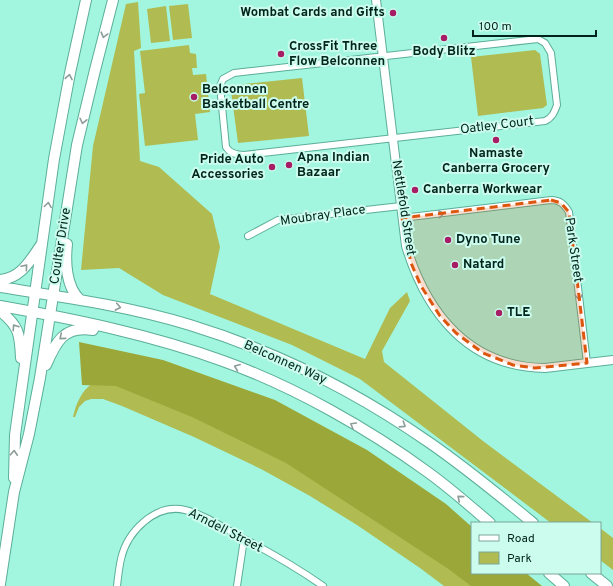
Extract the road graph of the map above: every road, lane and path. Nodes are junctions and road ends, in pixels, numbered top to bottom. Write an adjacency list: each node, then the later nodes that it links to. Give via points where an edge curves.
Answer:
1 (86, 0): 10 (main road, Coulter Drive, one-way to 1, via 62,116)
2 (113, 0): 6 (main road, Coulter Drive, one-way to 6)
3 (376, 0): 4 (street, Nettlefold Street)
4 (383, 56): 5 (street, Nettlefold Street); 5 (street, Oatley Court, via 538,39 545,43 551,53 557,105 549,119); 5 (street, Oatley Court, via 226,76 219,90 225,141 228,150 237,155 244,155)
5 (393, 138): 7 (street, Nettlefold Street)
6 (77, 145): 14 (main road, Coulter Drive); 15 (main road, via 78,175 66,257 72,291)
7 (401, 206): 8 (street, Nettlefold Street); 9 (street, Moubray Place, via 278,220)
8 (402, 218): 22 (street, Nettlefold Street, via 406,246 421,286 440,316 465,340 483,353 513,365 545,368); 22 (street, Park Street, one-way to 22, via 551,200 561,203 569,212)
9 (248, 236)
10 (42, 243): 11 (main road, one-way to 10, via 19,273); 13 (main road, Coulter Drive)
11 (0, 280)
12 (0, 287): 13 (main road, Belconnen Way)
13 (36, 293): 14 (main road, Belconnen Way); 18 (main road, Coulter Drive)
14 (53, 295): 15 (main road, Belconnen Way); 19 (main road, Coulter Drive)
15 (80, 300): 27 (main road, Belconnen Way, one-way to 27, via 190,325 234,340 307,371 430,442 475,475)
16 (0, 306): 18 (main road, Belconnen Way)
17 (0, 310): 23 (main road, one-way to 17, via 20,336 13,323)
18 (32, 312): 19 (main road, Belconnen Way); 23 (main road, Coulter Drive)
19 (50, 315): 20 (main road, Belconnen Way); 24 (main road, Coulter Drive)
20 (140, 336): 24 (main road, one-way to 24, via 89,329 71,331 56,343); 26 (main road, Belconnen Way, one-way to 20, via 429,473 316,403 224,361)
21 (613, 360): 22 (street, Nettlefold Street)
22 (587, 363)
23 (23, 376): 25 (main road, Coulter Drive, one-way to 23, via 15,435)
24 (40, 378): 25 (main road, Coulter Drive)
25 (14, 492): 31 (main road, Coulter Drive)
26 (489, 522)
27 (531, 522)
28 (244, 539): 32 (street, Arndell Street, via 196,513 183,509 157,513 140,525 127,544 121,558); 33 (street); 34 (street, Arndell Street)
29 (550, 574): 35 (main road)
30 (592, 574): 36 (main road)
31 (0, 584)
32 (117, 586)
33 (237, 586)
34 (323, 586)
35 (564, 586)
36 (607, 586)

